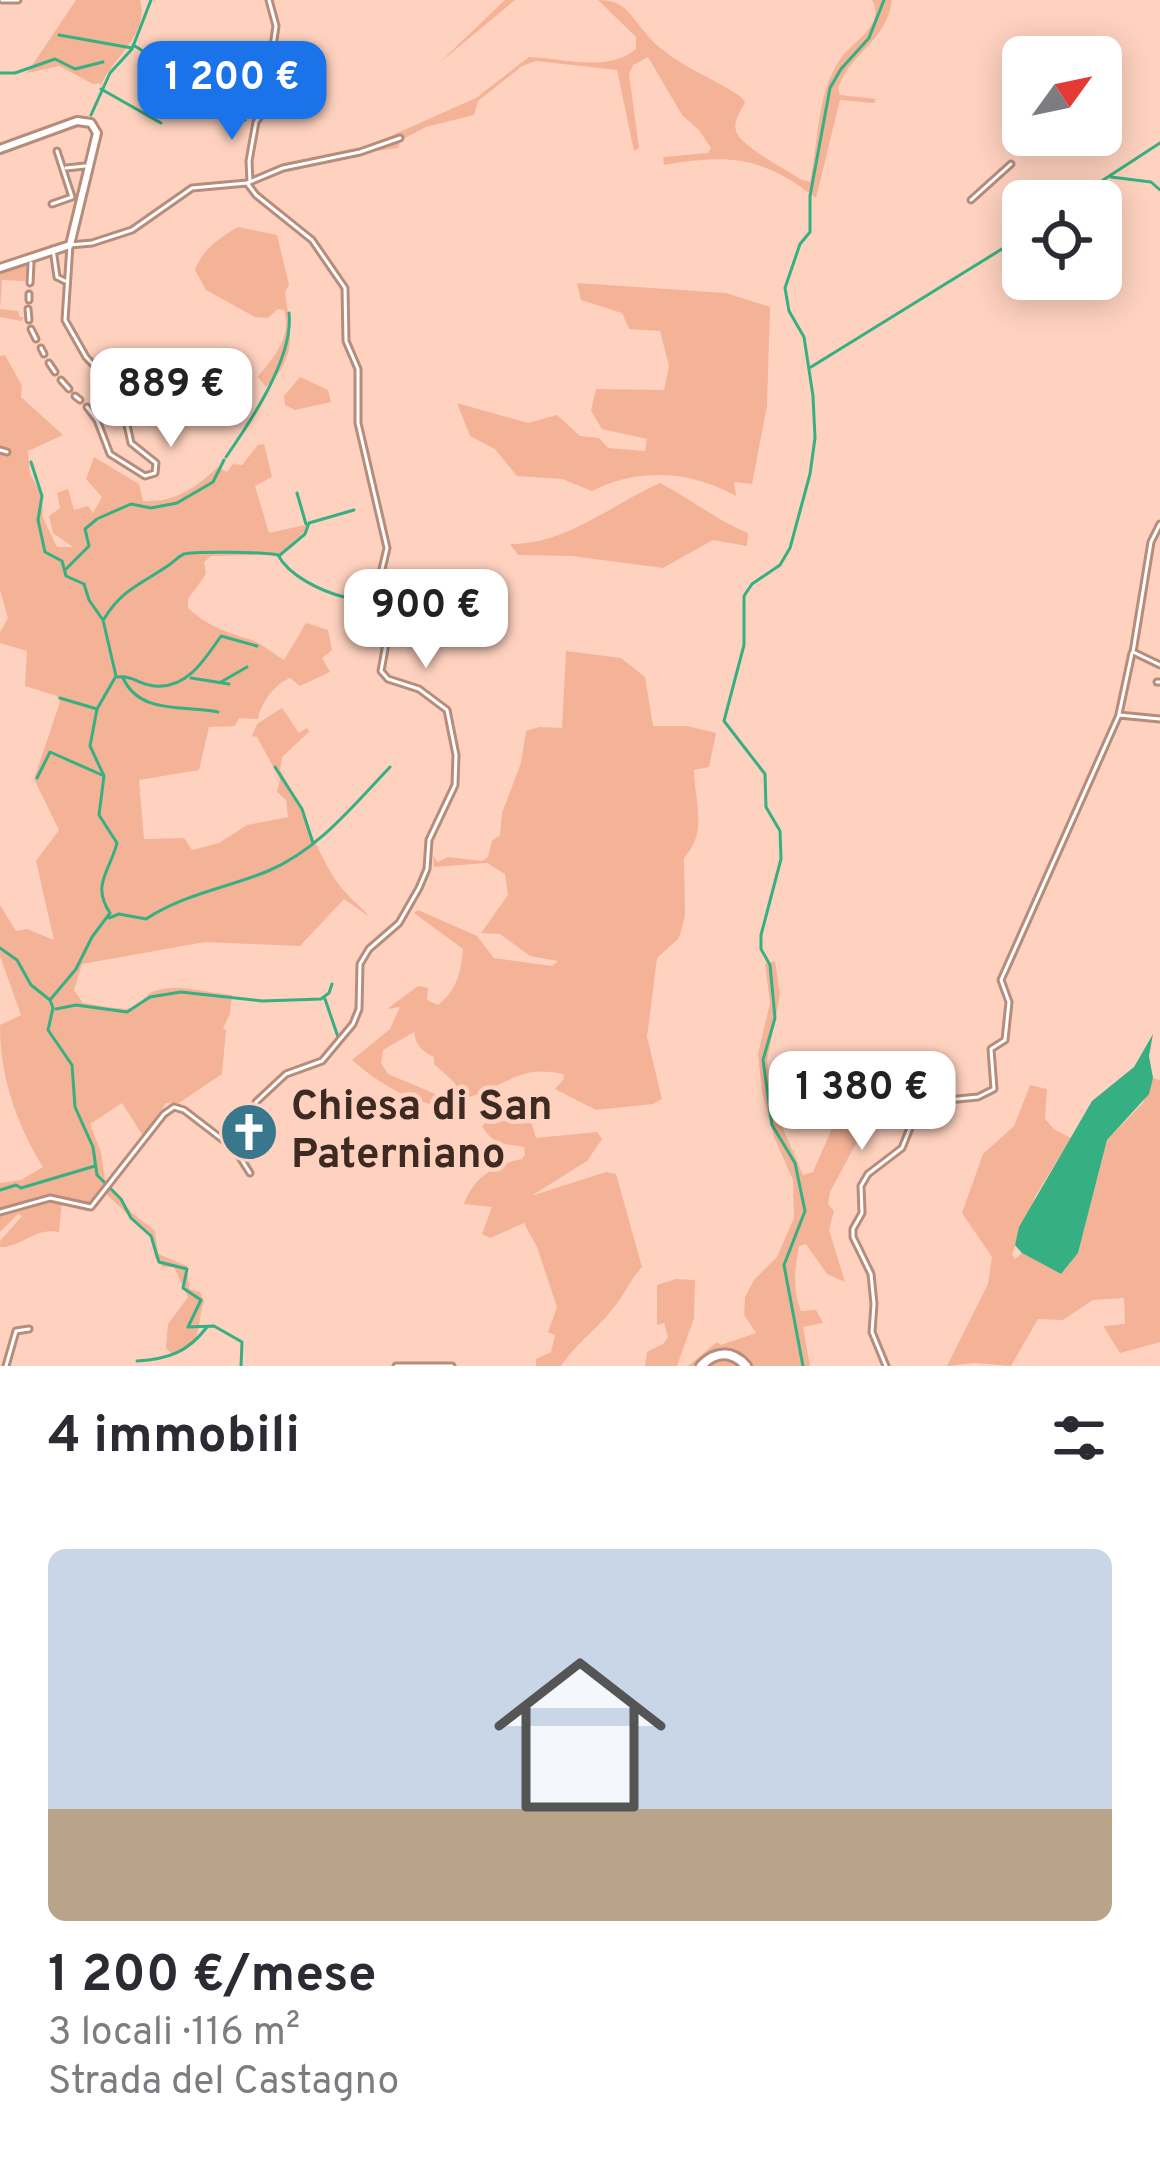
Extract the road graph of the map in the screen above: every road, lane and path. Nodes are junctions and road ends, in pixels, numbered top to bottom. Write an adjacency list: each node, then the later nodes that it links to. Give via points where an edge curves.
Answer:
1 (2, 0): 2 (street)
2 (18, 0)
3 (268, 0): 10 (street, via 276,26 273,85 256,122)
4 (400, 138): 10 (street)
5 (0, 149): 8 (street, via 87,121 97,134)
6 (57, 152): 9 (street)
7 (1010, 164): 11 (street)
8 (87, 167): 9 (street); 13 (street)
9 (63, 169): 12 (street, via 72,197)
10 (249, 183): 13 (street, via 191,188 132,230); 34 (street, via 312,240 345,288 359,431 387,548 374,603 387,638 381,671 447,710 457,770 410,908 360,964 353,1024 322,1061 286,1074 256,1102 250,1154)
11 (971, 200)
12 (52, 205)
13 (61, 246): 14 (street); 16 (street); 16 (street, via 57,277)
14 (32, 255): 15 (street); 17 (street)
15 (2, 264)
16 (66, 281): 26 (street, via 66,322 86,358 119,391 130,442 156,472 144,476 111,455)
17 (30, 283)
18 (28, 309): 19 (street)
19 (28, 320)
20 (31, 328): 21 (street)
21 (36, 339)
22 (50, 363): 23 (street)
23 (56, 372)
24 (61, 380): 25 (street)
25 (69, 388)
26 (87, 407)
27 (0, 450): 28 (street)
28 (8, 452)
29 (1160, 524): 30 (street)
30 (1132, 652): 31 (street); 32 (street)
31 (1160, 665)
32 (1119, 716): 33 (street); 43 (street, via 1001,980 1009,1002 1005,1040 991,1049 994,1090 947,1100 912,1123 902,1148 861,1186 853,1237 871,1274 872,1332)
33 (1160, 719)
34 (236, 1150): 35 (street); 36 (street, via 174,1107 88,1208 50,1198)
35 (250, 1173)
36 (0, 1212)
37 (29, 1329): 38 (street, via 16,1331)
38 (6, 1366)
39 (396, 1366): 40 (street)
40 (452, 1366)
41 (701, 1366): 42 (main road, via 726,1354)
42 (746, 1366)
43 (886, 1366)

